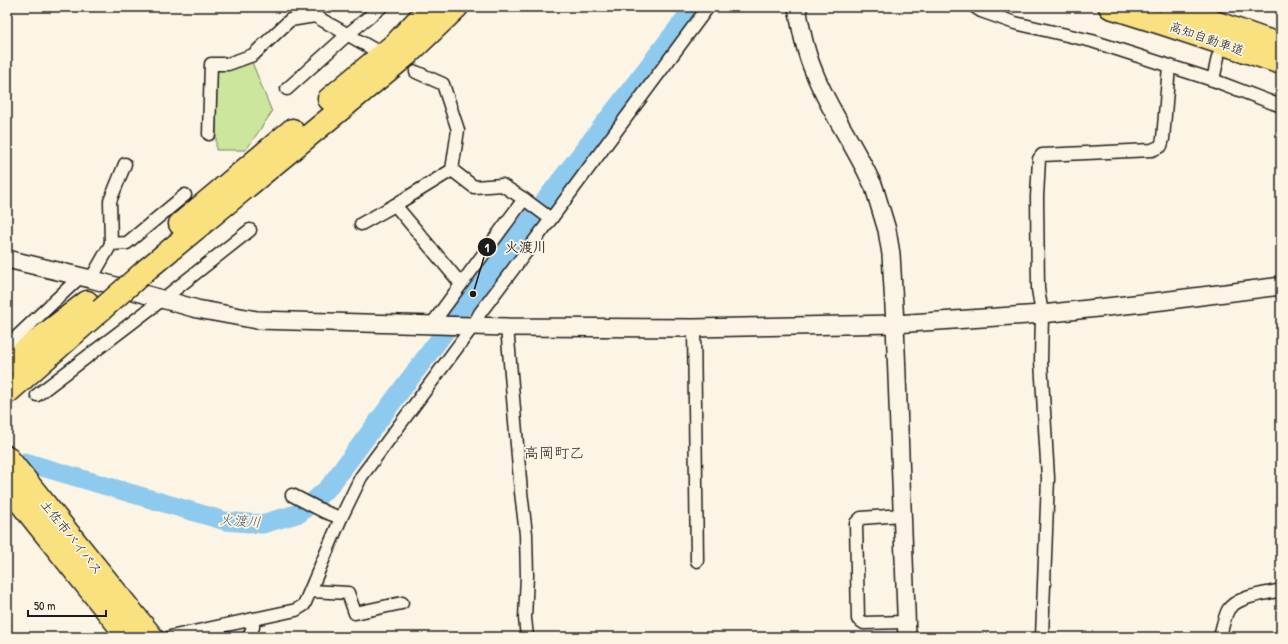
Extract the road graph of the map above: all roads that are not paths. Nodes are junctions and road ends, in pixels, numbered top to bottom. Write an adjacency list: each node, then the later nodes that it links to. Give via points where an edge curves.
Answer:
1 (381, 7): 9 (street)
2 (430, 7): 30 (highway, via 396,43)
3 (457, 7): 30 (highway, via 409,53)
4 (708, 7): 25 (street)
5 (797, 7): 38 (street, via 814,72 862,161 880,207 891,254)
6 (975, 7): 14 (street, via 1015,23 1092,41)
7 (1110, 7): 13 (highway, 高知自動車道)
8 (1171, 7): 10 (highway, 高知自動車道)
9 (347, 35): 11 (street); 17 (street); 19 (street, via 315,16 290,20 254,55 228,64 211,64)
10 (1281, 45)
11 (375, 50)
12 (1218, 57): 16 (street)
13 (1281, 63)
14 (1169, 66): 16 (street); 36 (street, via 1161,146 1152,150 1042,155 1039,158 1038,289)
15 (416, 72): 21 (street, via 443,84 458,130)
16 (1213, 80): 18 (street)
17 (287, 89)
18 (1281, 106)
19 (209, 134)
20 (125, 164): 28 (street, via 110,201)
21 (452, 170): 23 (street, via 474,187 502,185); 24 (street)
22 (185, 195): 28 (street, via 127,243)
23 (527, 201): 25 (street); 32 (street)
24 (395, 205): 26 (street); 32 (street)
25 (549, 217): 39 (street)
26 (361, 224)
27 (250, 230): 34 (street)
28 (111, 244): 31 (street)
29 (7, 259): 31 (street)
30 (138, 268): 35 (highway, bridge)
31 (86, 278): 34 (street); 42 (street)
32 (461, 284): 37 (street)
33 (1281, 286): 36 (street)
34 (163, 299): 37 (street, via 257,320); 45 (street)
35 (94, 306): 43 (highway); 44 (highway)
36 (1042, 314): 38 (street); 62 (street, via 1048,478)
37 (436, 324): 39 (street)
38 (895, 324): 41 (street); 49 (street)
39 (471, 326): 40 (street); 50 (street, via 361,477)
40 (507, 327): 41 (street); 61 (street, via 526,534)
41 (694, 328): 51 (street)
42 (7, 346)
43 (7, 364)
44 (7, 393)
45 (37, 395)
46 (7, 457): 47 (highway, 土佐市バイパス)
47 (13, 488): 57 (highway, 土佐市バイパス); 58 (highway, 土佐市バイパス)
48 (292, 495): 50 (street)
49 (902, 515): 56 (street); 56 (street, via 861,518 856,523 858,619 864,623)
50 (341, 518): 53 (street)
51 (697, 561)
52 (1281, 590): 63 (street, via 1237,601 1225,618)
53 (311, 591): 54 (street, via 348,593 355,613); 55 (street, via 304,605 296,610)
54 (402, 603)
55 (253, 619): 59 (street); 60 (street)
56 (907, 630)
57 (128, 637)
58 (152, 637)
59 (170, 637)
60 (249, 637)
61 (527, 637)
62 (1042, 637)
63 (1220, 637)

